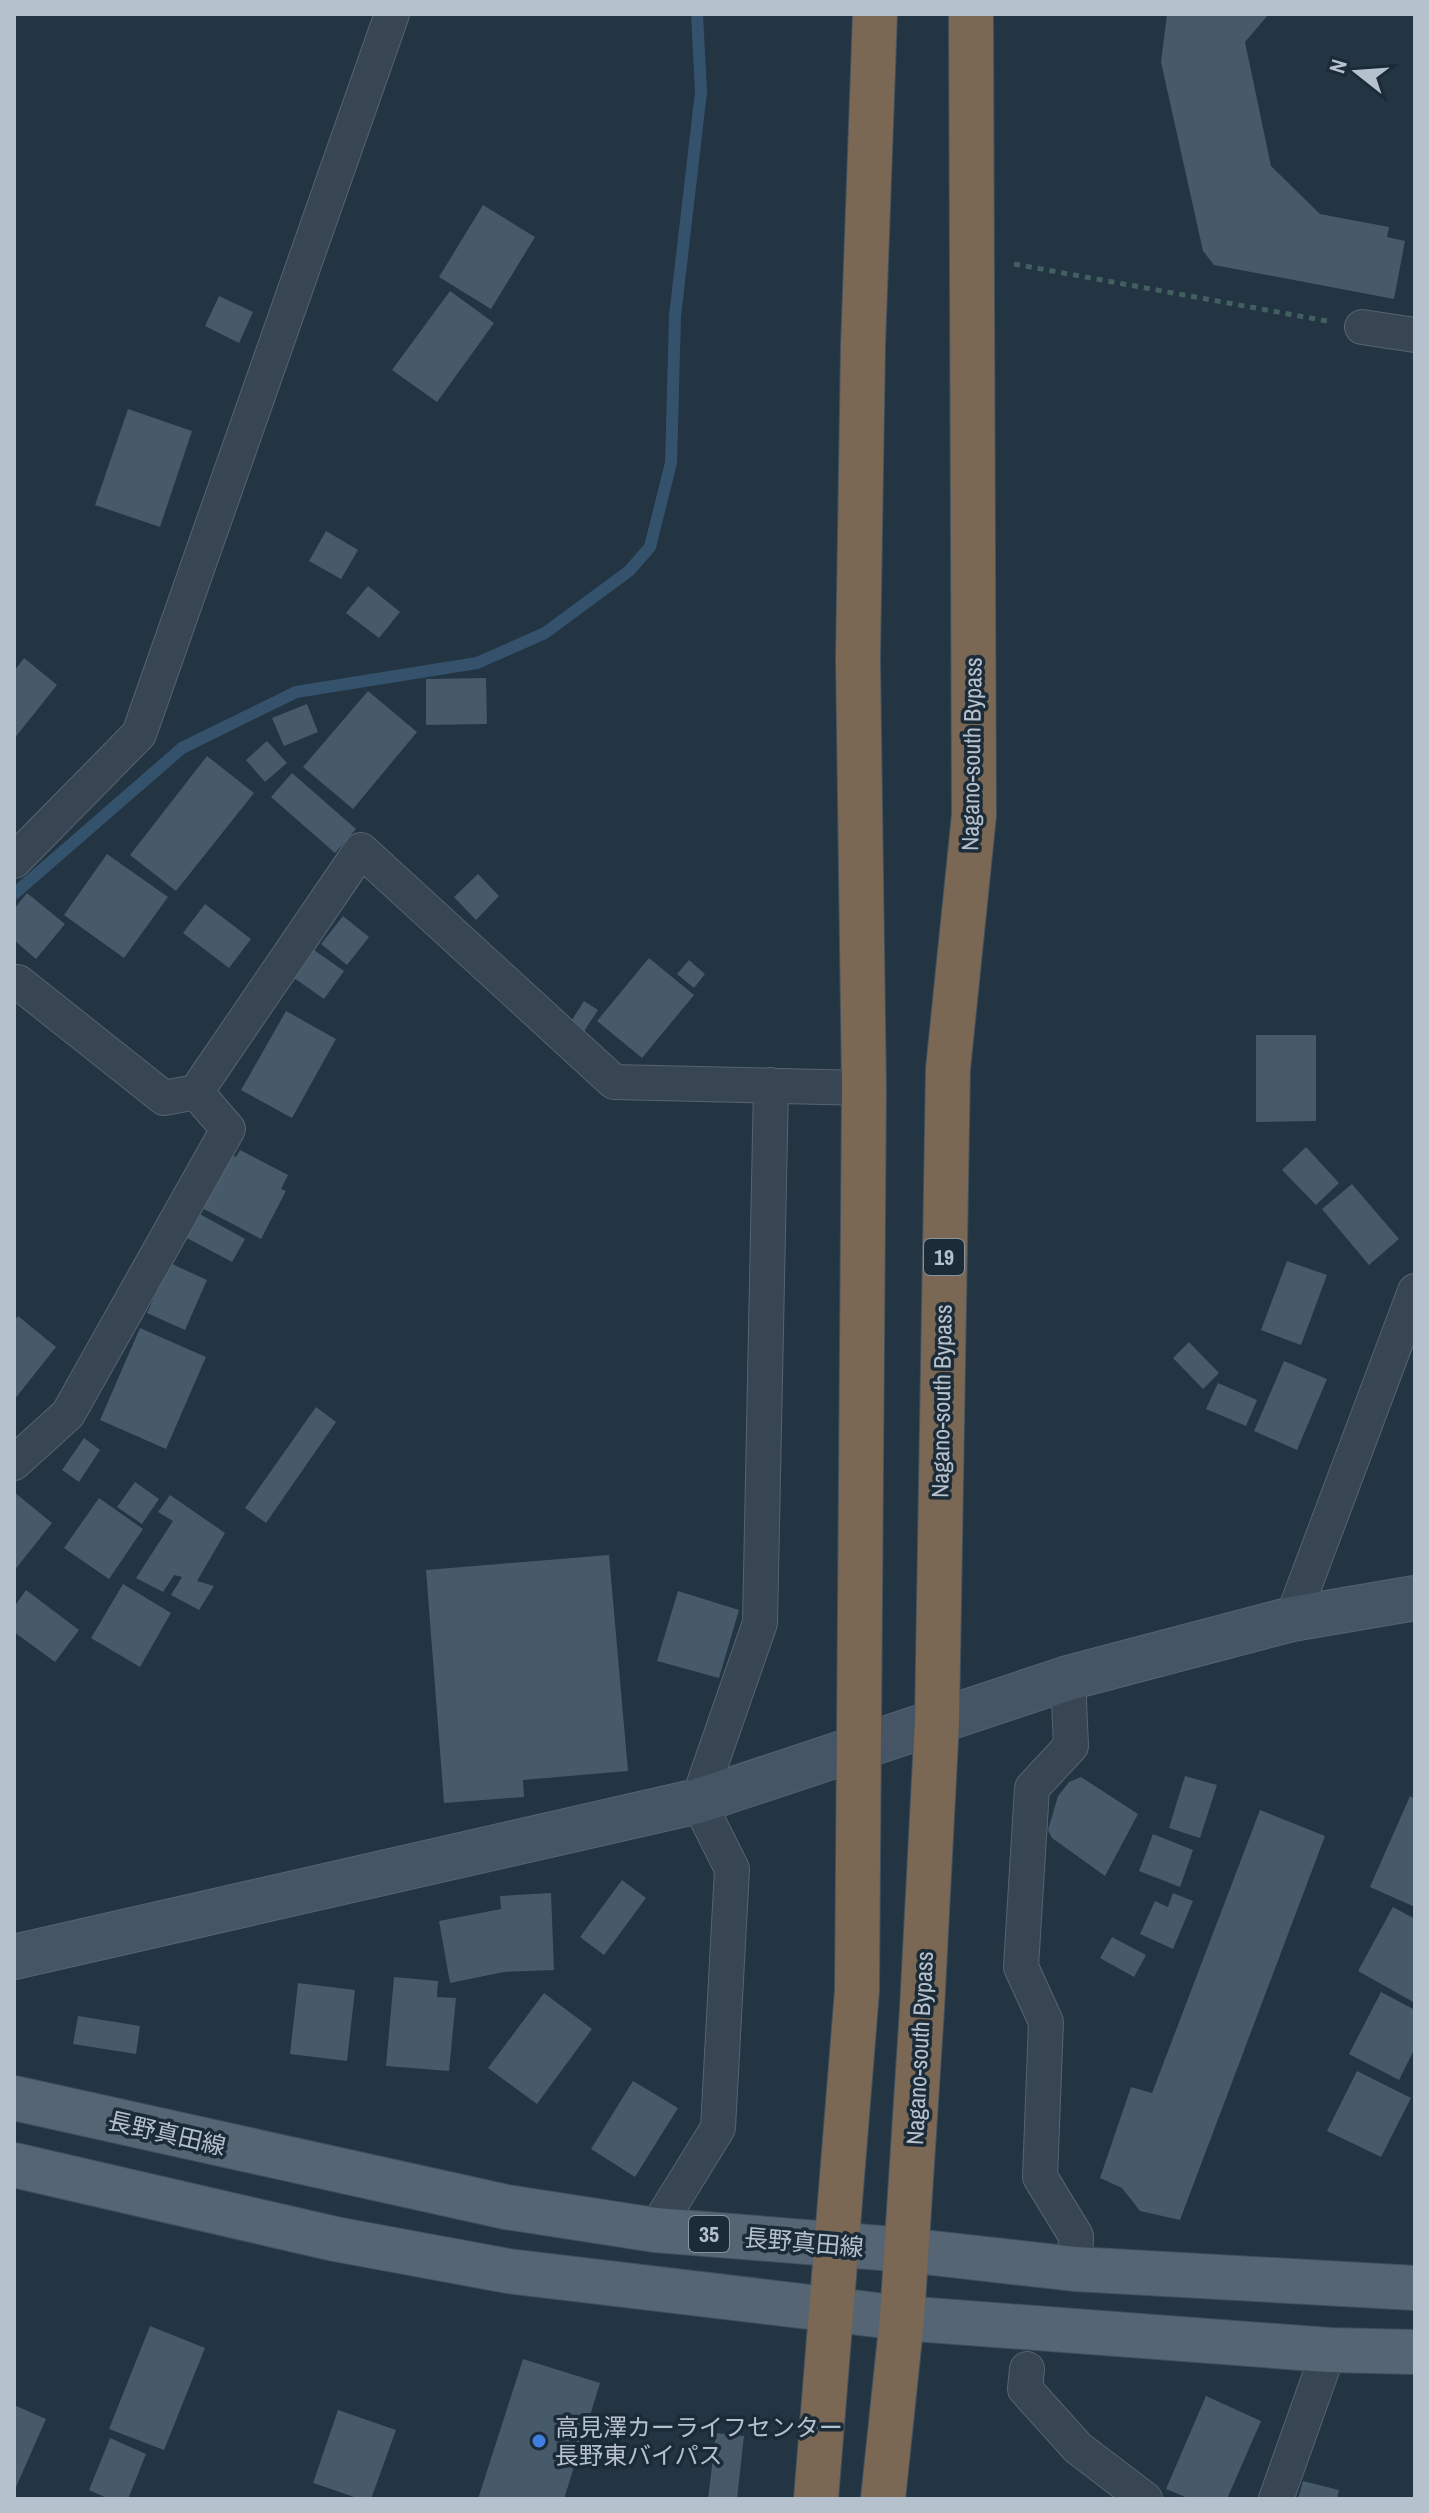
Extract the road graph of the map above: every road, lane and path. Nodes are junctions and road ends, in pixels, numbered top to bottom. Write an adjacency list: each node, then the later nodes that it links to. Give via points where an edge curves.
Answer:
1 (392, 14): 7 (street, via 139,734)
2 (875, 14): 10 (highway, via 858,658)
3 (971, 14): 4 (highway, Nagano-south Bypass / 19)
4 (973, 257): 5 (path); 17 (highway, Nagano-south Bypass / 19, via 974,815 948,1069)
5 (1362, 327): 6 (street)
6 (1415, 335)
7 (14, 861)
8 (18, 982): 11 (street, via 164,1098)
9 (771, 1085): 10 (street); 11 (street, via 614,1082 361,850); 19 (street, via 760,1623)
10 (864, 1088): 18 (highway)
11 (196, 1092): 13 (street, via 228,1129 68,1414)
12 (1415, 1291): 15 (street)
13 (14, 1463)
14 (1415, 1598): 15 (street)
15 (1292, 1619): 16 (street)
16 (1068, 1678): 17 (street); 26 (street, via 1071,1746 1032,1788 1021,1967 1046,2022 1040,2177 1076,2236)
17 (937, 1721): 18 (street); 25 (highway, Nagano-south Bypass / 19)
18 (859, 1748): 19 (street); 24 (highway, via 857,1991)
19 (698, 1801): 20 (street); 23 (street, via 732,1869 718,2128)
20 (14, 1957)
21 (14, 2098): 23 (main road, 長野真田線 / 35, via 506,2207)
22 (14, 2165): 28 (main road, via 335,2239 508,2271)
23 (655, 2230): 24 (main road, 長野真田線 / 35)
24 (839, 2245): 25 (main road, 長野真田線 / 35); 28 (highway)
25 (906, 2250): 26 (main road, 長野真田線 / 35); 29 (highway, Nagano-south Bypass / 19)
26 (1075, 2269): 27 (main road, 長野真田線 / 35)
27 (1415, 2288)
28 (834, 2311): 29 (main road); 33 (highway)
29 (902, 2318): 30 (main road); 34 (highway, Nagano-south Bypass / 19)
30 (1329, 2350): 31 (main road); 36 (street)
31 (1415, 2352)
32 (1027, 2369): 35 (street, via 1025,2389 1078,2448)
33 (816, 2499)
34 (883, 2499)
35 (1145, 2499)
36 (1276, 2499)

